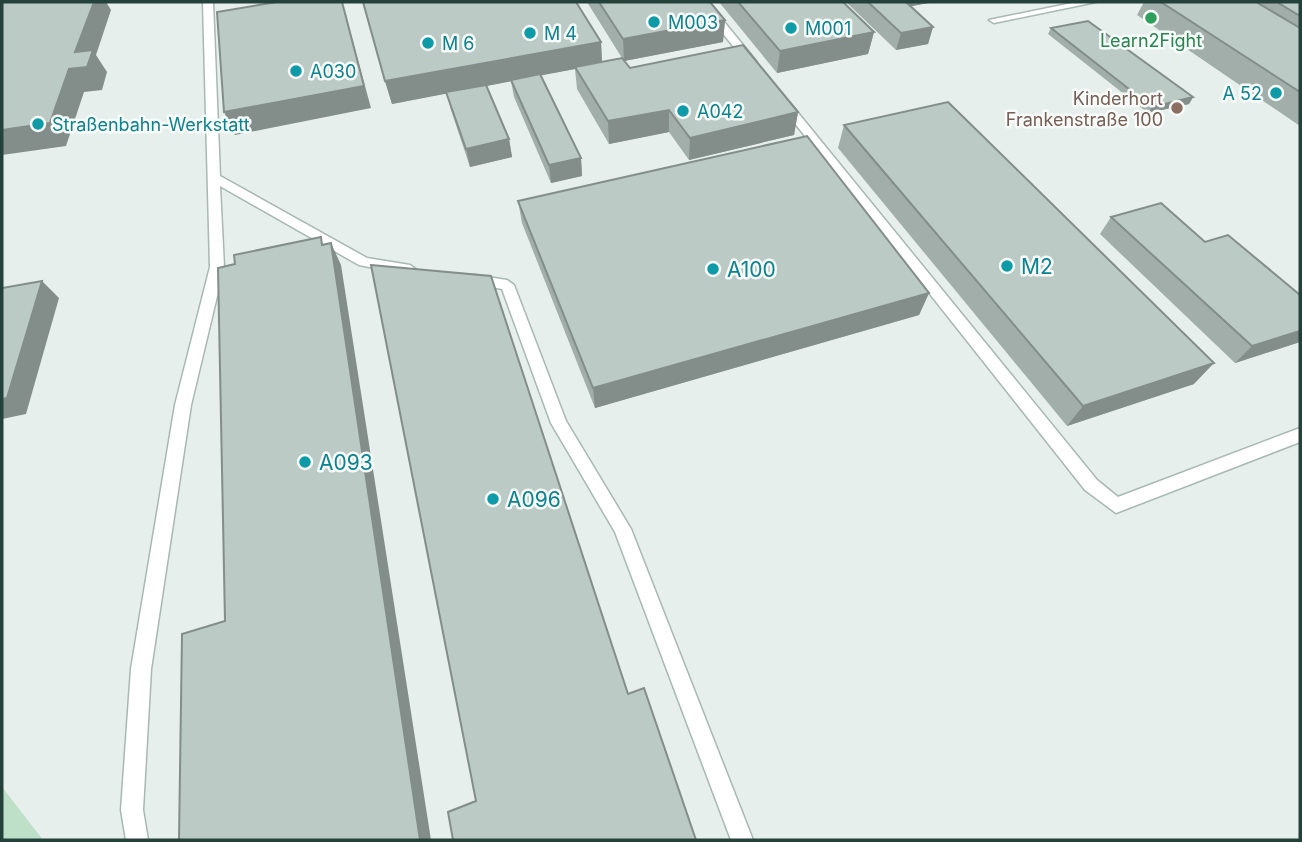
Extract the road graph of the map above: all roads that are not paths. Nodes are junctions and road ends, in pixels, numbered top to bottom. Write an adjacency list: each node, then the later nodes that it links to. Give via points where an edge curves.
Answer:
1 (208, 2): 7 (lane)
2 (703, 2): 5 (lane)
3 (1091, 2): 4 (lane)
4 (994, 20)
5 (763, 77)
6 (780, 98): 10 (lane, via 1091,485 1116,505)
7 (215, 178): 8 (lane, via 364,262); 11 (lane, via 217,267 183,405 141,669 132,810)
8 (429, 273)
9 (455, 277): 12 (lane, via 507,285 559,423 622,529)
10 (1300, 435)
11 (137, 840)
12 (742, 840)

